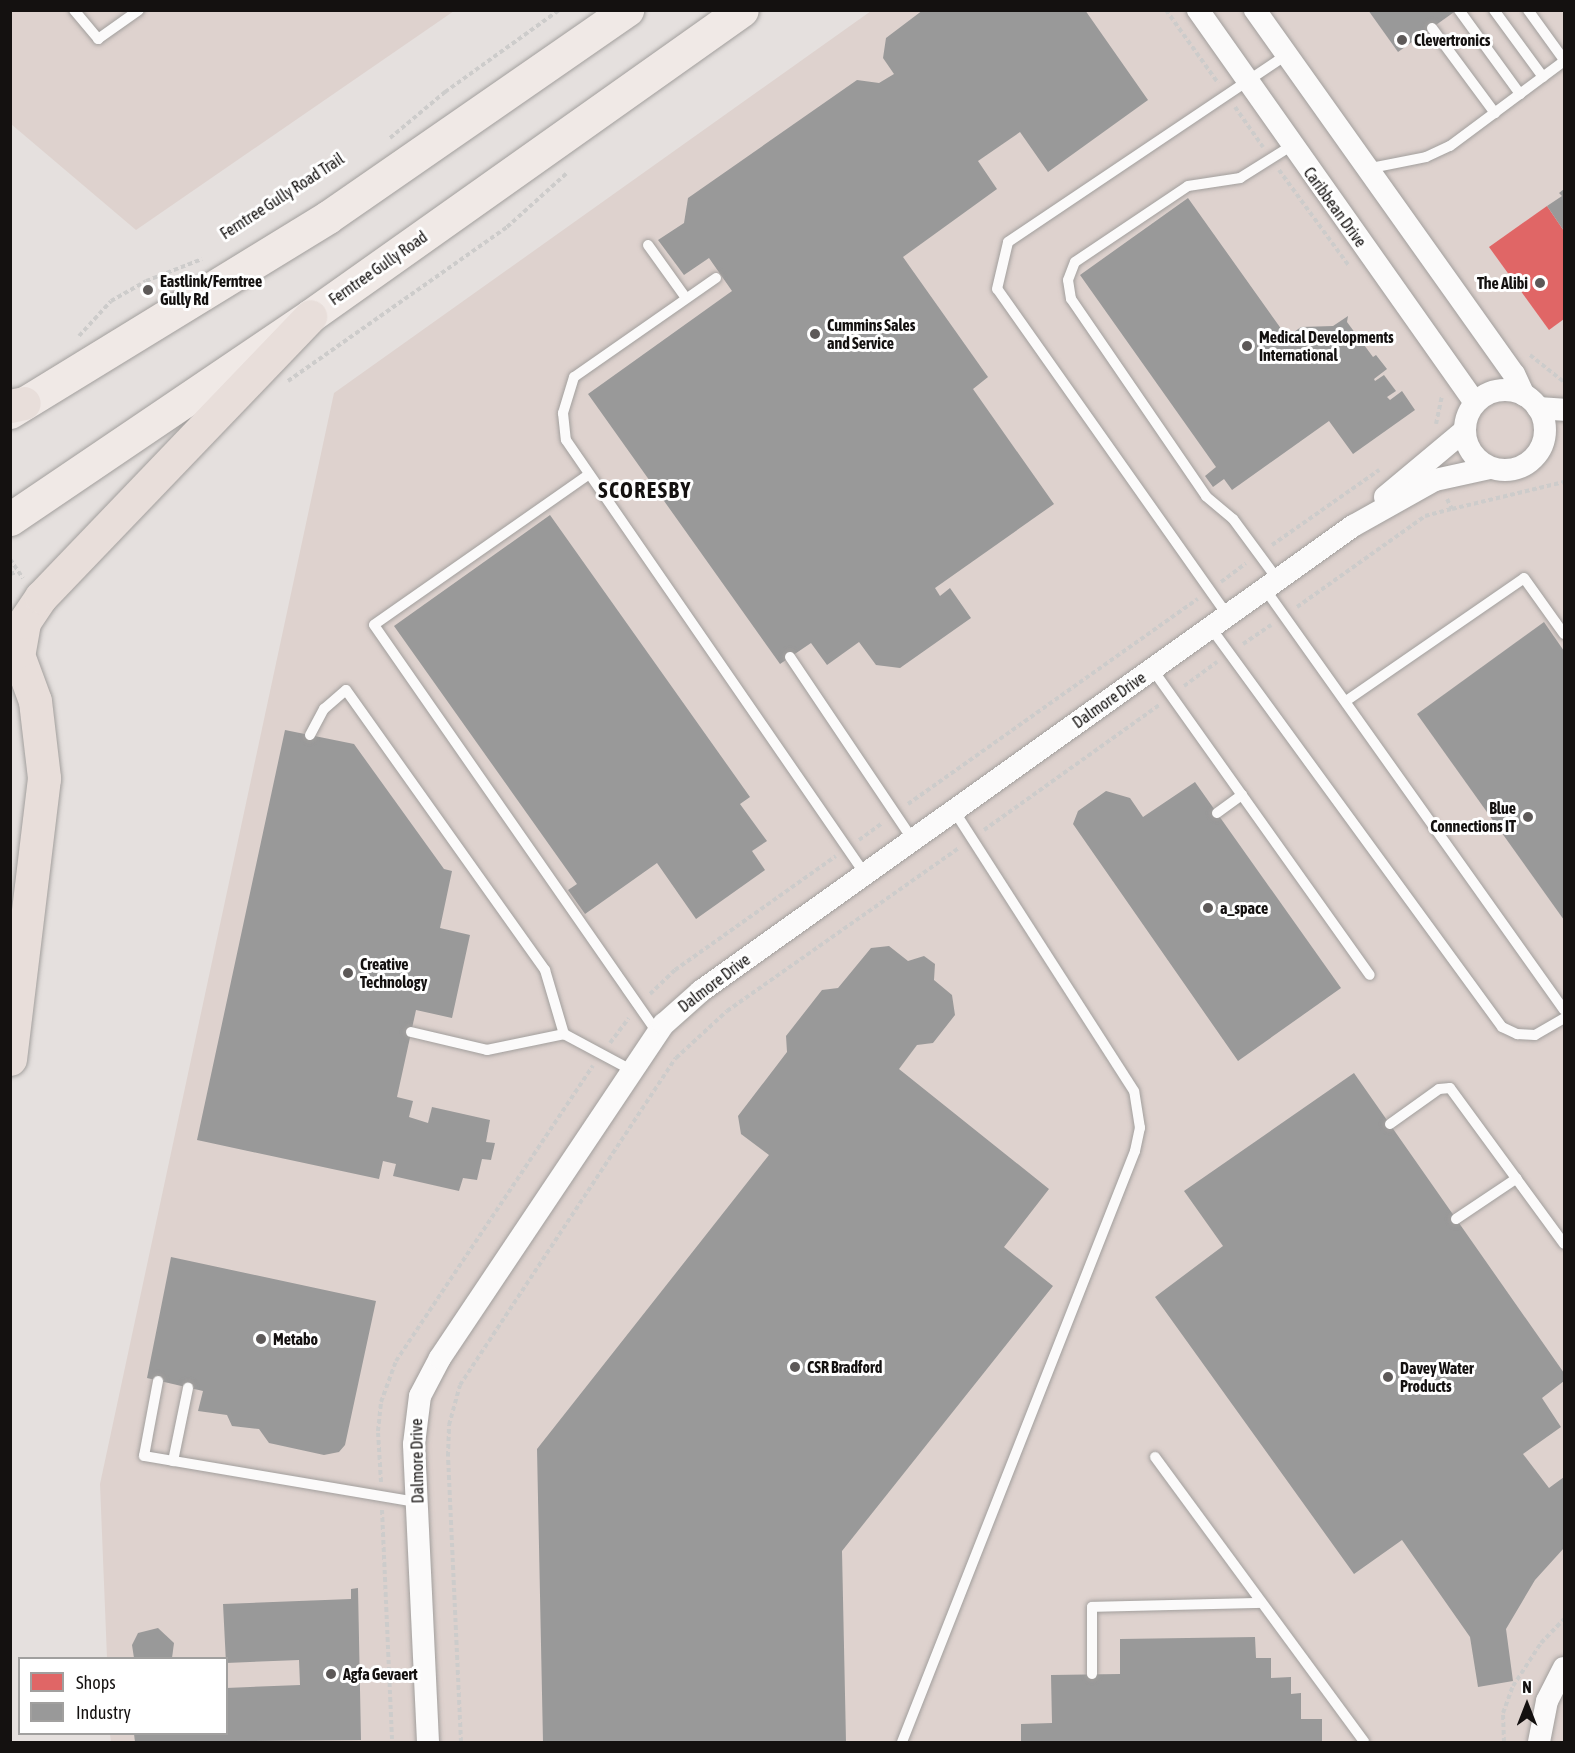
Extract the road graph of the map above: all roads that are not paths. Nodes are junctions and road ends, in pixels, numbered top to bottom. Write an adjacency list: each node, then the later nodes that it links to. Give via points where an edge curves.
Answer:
1 (74, 10): 2 (lane, via 98,39)
2 (139, 10)
3 (627, 10): 25 (main road, via 328,217)
4 (742, 10): 22 (main road, Ferntree Gully Road)
5 (1197, 10): 14 (street, Caribbean Drive)
6 (1255, 10): 11 (street)
7 (1459, 10): 15 (lane)
8 (1494, 10): 13 (lane)
9 (1528, 10): 12 (lane)
10 (1432, 28): 16 (lane)
11 (1286, 55): 14 (lane); 18 (street)
12 (1564, 60): 13 (lane)
13 (1543, 77): 15 (lane)
14 (1235, 87): 17 (street, Caribbean Drive); 34 (lane, via 1008,242 997,289 1209,591)
15 (1520, 94): 16 (lane)
16 (1495, 112): 18 (lane, via 1450,146 1426,157)
17 (1291, 146): 24 (street, Caribbean Drive); 33 (lane, via 1240,178 1188,186 1075,262 1068,286 1071,299 1206,496 1233,519 1259,554)
18 (1366, 169): 23 (street)
19 (648, 245): 21 (lane)
20 (716, 278): 21 (lane)
21 (686, 298): 30 (lane, via 583,368 571,383 562,413 563,429)
22 (310, 316): 31 (main road, Ferntree Gully Road); 36 (highway, via 41,597)
23 (1531, 401): 24 (street, via 1500,390); 26 (street); 28 (street)
24 (1475, 402): 27 (street)
25 (15, 407)
26 (1564, 410)
27 (1464, 431): 29 (street, via 1472,453); 32 (street, Dalmore Drive, via 1422,462)
28 (1554, 443): 29 (street, via 1521,466)
29 (1490, 468): 32 (street, Dalmore Drive, via 1435,480)
30 (588, 475): 45 (lane); 50 (lane, via 374,625)
31 (10, 519)
32 (1353, 526): 33 (street, Dalmore Drive)
33 (1272, 584): 34 (street, Dalmore Drive); 39 (lane, via 1284,615)
34 (1219, 622): 38 (street, Dalmore Drive); 48 (lane, via 1229,653 1502,1027 1517,1034 1535,1035)
35 (1564, 634): 39 (lane, via 1524,578)
36 (15, 642): 52 (highway, via 41,728 44,778)
37 (790, 657): 44 (lane)
38 (1153, 670): 41 (lane); 42 (street, Dalmore Drive)
39 (1346, 701): 47 (lane)
40 (310, 735): 51 (lane, via 324,709 346,690 545,970)
41 (1242, 795): 43 (lane); 46 (lane)
42 (954, 811): 44 (street, Dalmore Drive); 67 (lane, via 1134,1091 1140,1128 1135,1151)
43 (1217, 813)
44 (913, 840): 45 (street, Dalmore Drive)
45 (865, 874): 50 (street, Dalmore Drive, via 701,991)
46 (1370, 975)
47 (1564, 1010)
48 (1564, 1018)
49 (411, 1032): 51 (lane, via 487,1050)
50 (658, 1033): 53 (street, Dalmore Drive)
51 (564, 1034): 53 (lane)
52 (10, 1059)
53 (631, 1070): 62 (street, Dalmore Drive, via 425,1384 414,1427)
54 (1390, 1124): 55 (lane, via 1439,1089 1450,1088)
55 (1517, 1178): 56 (lane); 57 (lane)
56 (1456, 1219)
57 (1564, 1244)
58 (158, 1381): 61 (lane, via 144,1456)
59 (188, 1388): 61 (lane)
60 (1155, 1457): 63 (lane)
61 (173, 1461): 62 (lane)
62 (417, 1502): 66 (street, Dalmore Drive)
63 (1261, 1603): 65 (lane, via 1092,1607); 68 (lane)
64 (1564, 1668): 69 (street, via 1547,1701)
65 (1092, 1674)
66 (428, 1743)
67 (902, 1743)
68 (1364, 1743)
69 (1539, 1743)

